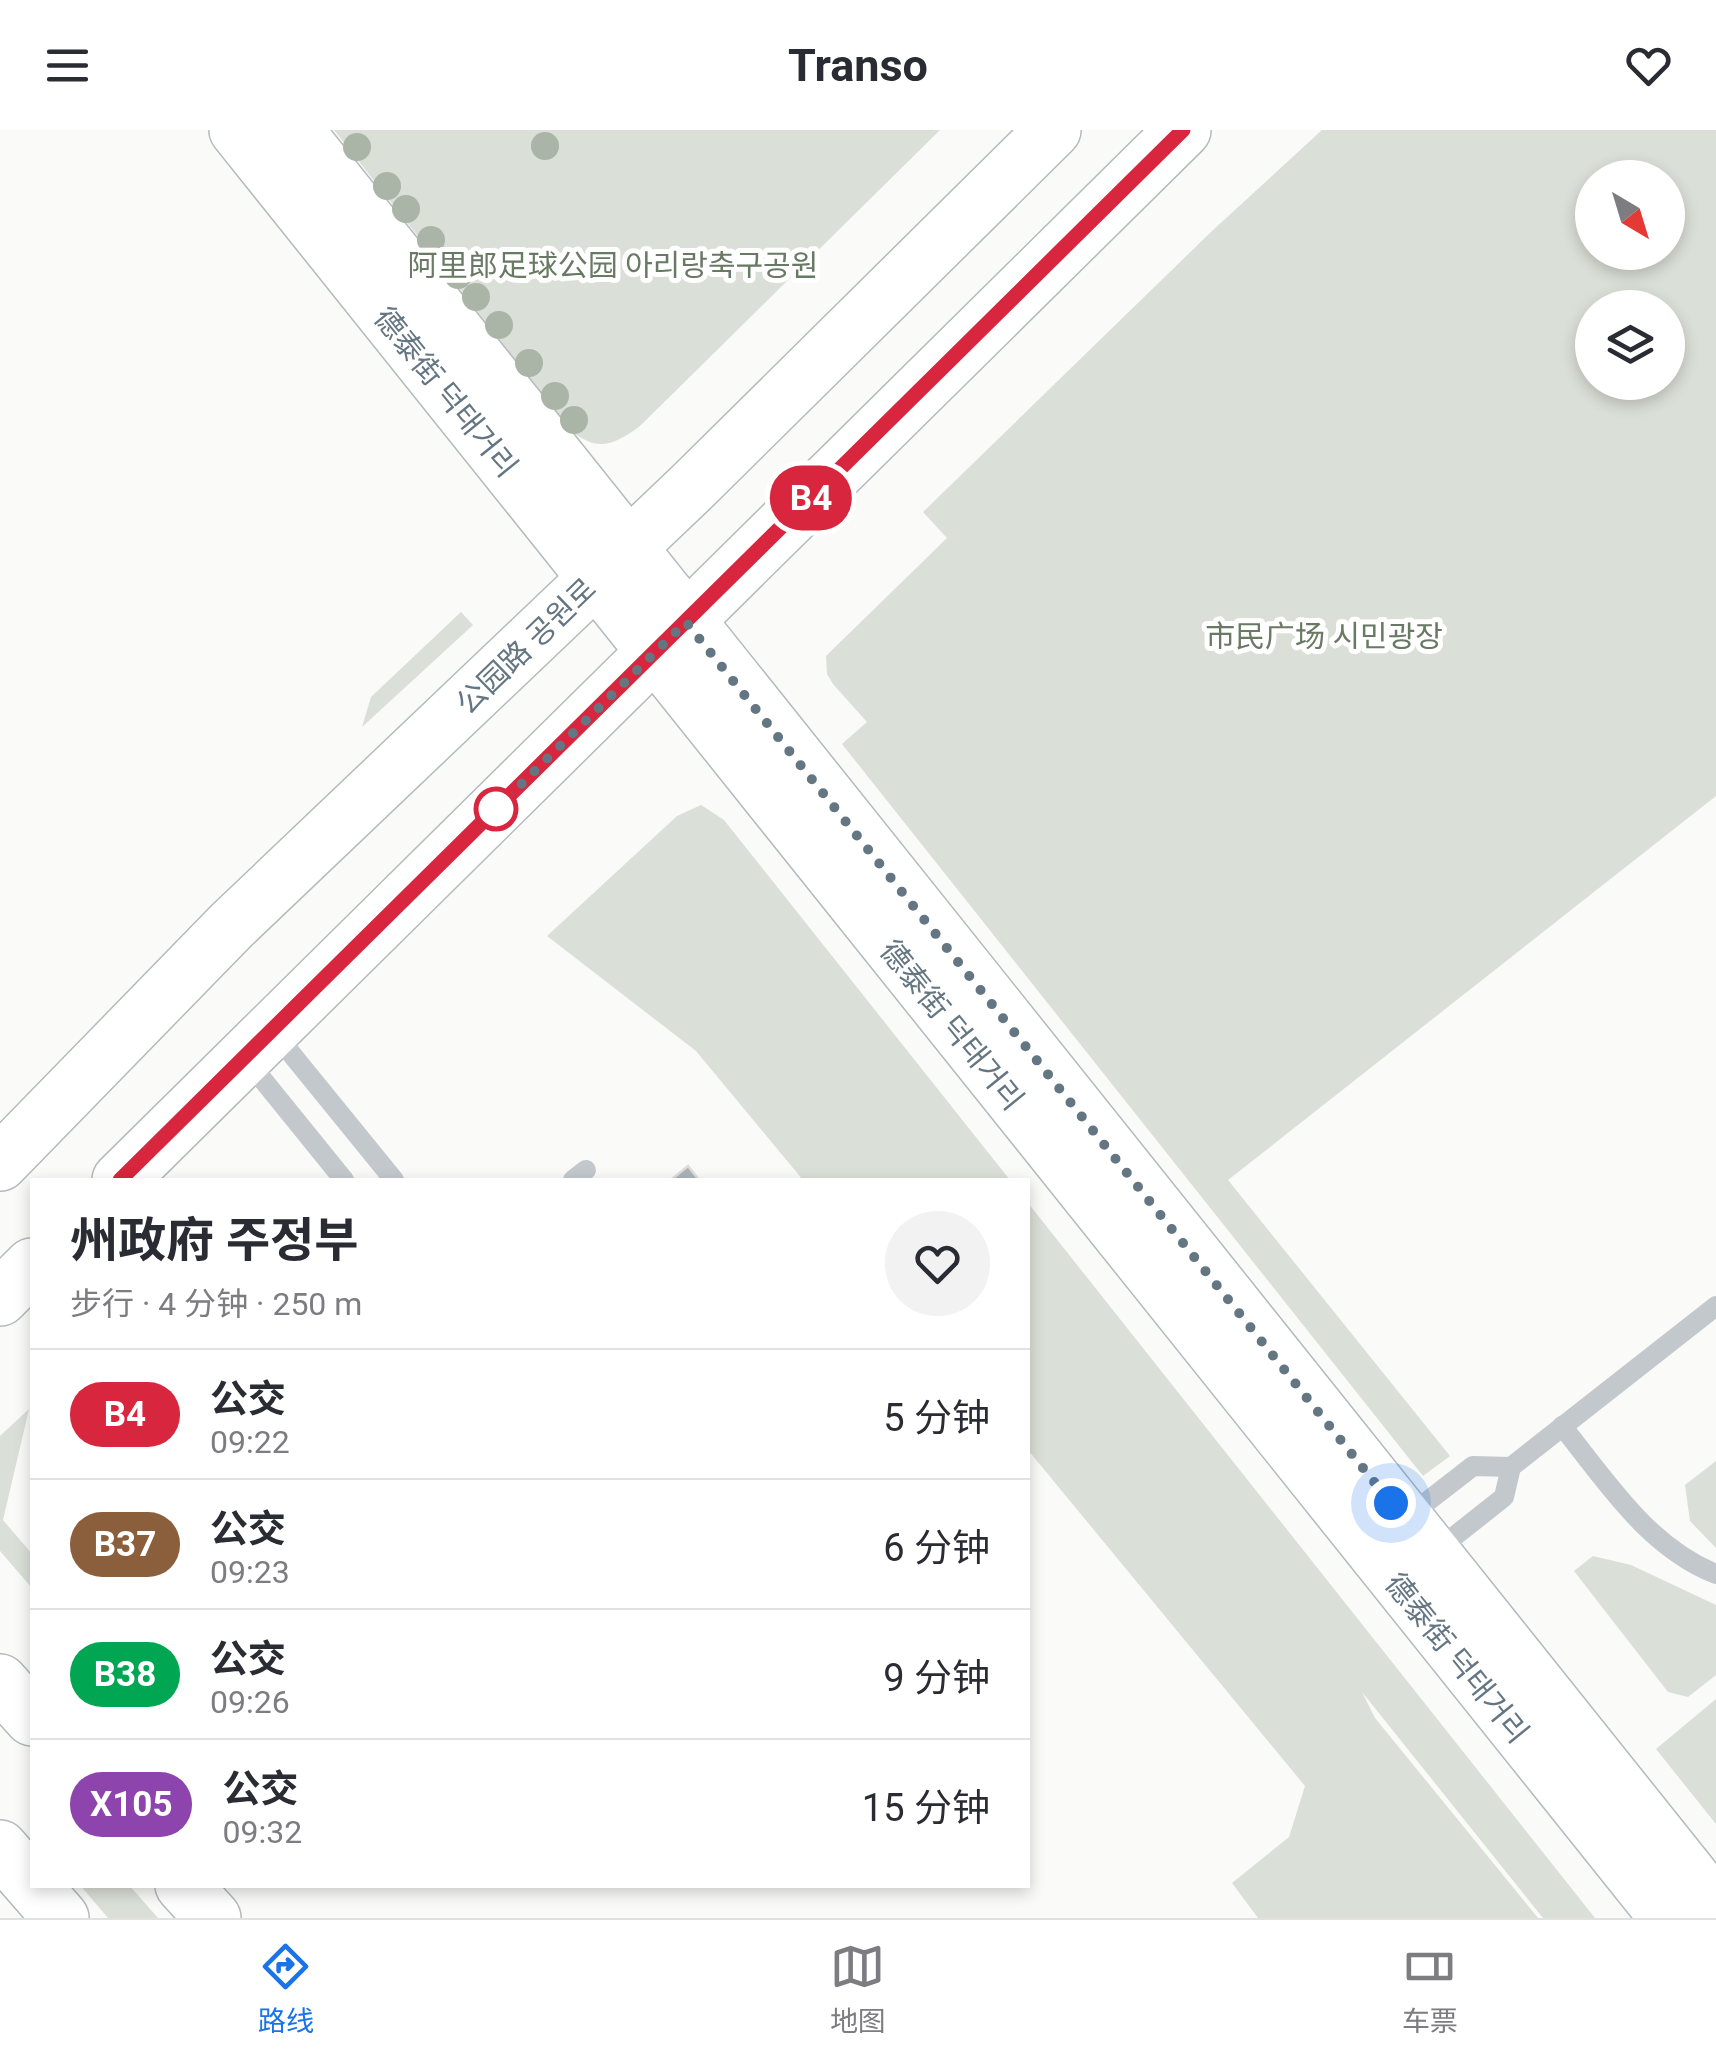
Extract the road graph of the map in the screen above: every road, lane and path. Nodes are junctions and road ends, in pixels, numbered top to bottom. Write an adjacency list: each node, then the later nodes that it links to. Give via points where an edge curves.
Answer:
1 (237, 130): 5 (street, 德泰街 덕태거리)
2 (295, 130): 5 (street, 德泰街 덕태거리)
3 (1053, 130): 5 (street, 公园路 공원로)
4 (1183, 130): 6 (street)
5 (612, 564): 6 (street, 德泰街 덕태거리); 8 (street, 公园路 공원로, via 231,926)
6 (670, 638): 7 (street); 17 (street, 德泰街 덕태거리)
7 (258, 1044): 9 (street); 10 (lane); 11 (lane)
8 (0, 1163)
9 (122, 1178)
10 (343, 1178)
11 (392, 1178)
12 (30, 1268): 13 (street)
13 (0, 1298)
14 (1716, 1306): 15 (lane)
15 (1562, 1426): 16 (lane); 18 (lane, via 1649,1530 1671,1551)
16 (1511, 1467): 17 (lane, via 1504,1497); 17 (lane, via 1472,1466)
17 (1400, 1551): 24 (street, 德泰街 덕태거리); 26 (street, 德泰街 덕태거리)
18 (1716, 1574)
19 (0, 1682): 20 (street)
20 (30, 1716)
21 (0, 1848): 22 (street)
22 (30, 1882)
23 (35, 1888): 25 (street)
24 (1716, 1908)
25 (61, 1918)
26 (1668, 1918)

